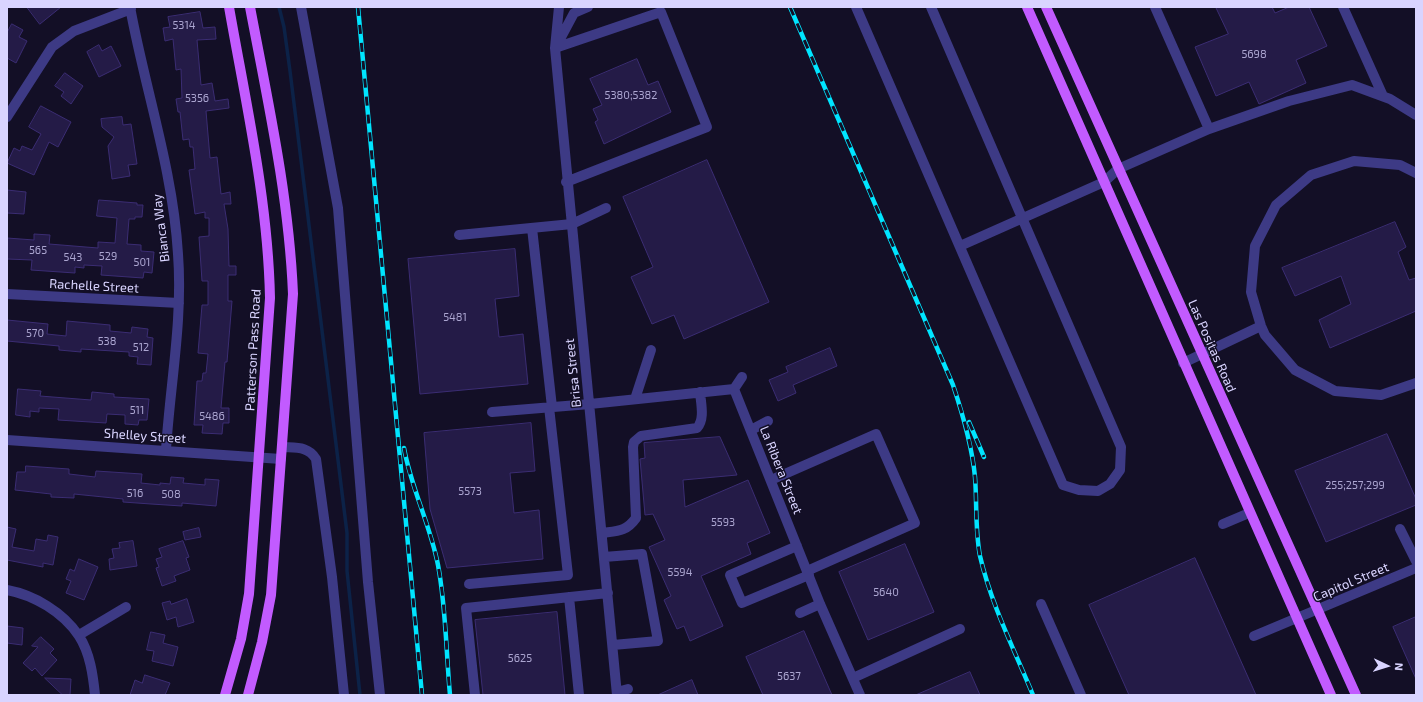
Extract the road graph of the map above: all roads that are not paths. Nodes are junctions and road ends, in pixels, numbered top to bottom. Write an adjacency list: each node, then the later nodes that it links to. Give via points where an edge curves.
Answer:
1 (229, 7): 47 (main road, Patterson Pass Road, via 262,189 270,264 269,327)
2 (250, 7): 45 (main road, via 287,209 291,249 292,318)
3 (301, 7): 80 (street, via 338,208)
4 (559, 7): 13 (street, Brisa Street)
5 (588, 7): 13 (street, via 574,13)
6 (856, 7): 27 (street)
7 (930, 7): 23 (street)
8 (1027, 7): 21 (main road)
9 (1046, 7): 18 (main road, Las Positas Road)
10 (1155, 7): 17 (street)
11 (1343, 7): 14 (street)
12 (131, 8): 16 (street, via 74,31 52,47); 29 (street, Bianca Way, via 172,202)
13 (555, 48): 20 (street, Brisa Street); 20 (street, via 661,12 707,127)
14 (1383, 96): 15 (street); 17 (street, via 1352,85 1289,101)
15 (1416, 115)
16 (7, 117)
17 (1209, 129): 18 (street)
18 (1118, 169): 21 (street); 32 (main road, Las Positas Road)
19 (1416, 173): 30 (street, via 1400,165 1354,161 1311,175 1276,205 1255,246 1251,292)
20 (566, 182): 24 (street, Brisa Street)
21 (1104, 182): 23 (street); 33 (main road)
22 (606, 208): 24 (street)
23 (1022, 219): 27 (street); 27 (street, via 1122,447 1120,470 1110,484 1098,491 1079,490 1063,485)
24 (572, 224): 25 (street); 39 (street, Brisa Street)
25 (532, 228): 26 (street); 40 (street)
26 (459, 235)
27 (960, 246)
28 (7, 294): 29 (street, Rachelle Street)
29 (180, 303): 46 (street, Bianca Way)
30 (1261, 326): 32 (street); 35 (street, via 1265,335 1295,370 1336,391 1381,395)
31 (651, 350): 38 (street)
32 (1202, 354): 33 (street); 66 (main road, Las Positas Road)
33 (1183, 363): 50 (main road)
34 (742, 377): 36 (street)
35 (1416, 383)
36 (734, 389): 37 (street); 43 (street, La Ribera Street)
37 (700, 392): 38 (street); 53 (street, via 702,417 697,428 641,436 634,442 632,455 636,518 630,526 621,530)
38 (635, 400): 39 (street)
39 (590, 404): 40 (street); 53 (street, Brisa Street)
40 (550, 407): 41 (street); 59 (street, via 568,575)
41 (492, 412)
42 (768, 421): 43 (street)
43 (750, 430): 49 (street, La Ribera Street)
44 (7, 440): 46 (street, Shelley Street)
45 (282, 447): 48 (main road); 79 (street, via 304,448 316,459)
46 (166, 450): 47 (street, Shelley Street)
47 (260, 457): 48 (street, Shelley Street); 77 (main road, Patterson Pass Road, via 245,617 236,661)
48 (281, 459): 78 (main road, via 271,595)
49 (771, 480): 54 (street, La Ribera Street); 58 (street, via 876,434 915,523)
50 (1249, 513): 51 (street); 68 (main road)
51 (1223, 524)
52 (1400, 529): 56 (street)
53 (602, 533): 55 (street, Brisa Street)
54 (797, 546): 58 (street, La Ribera Street); 58 (street, via 730,574 742,603)
55 (604, 557): 61 (street, Brisa Street); 72 (street, via 642,554 658,641)
56 (1416, 561)
57 (1416, 568): 66 (street, Capitol Street)
58 (808, 573): 63 (street, La Ribera Street)
59 (469, 584)
60 (7, 590): 70 (street, via 19,592 59,614)
61 (608, 593): 62 (street); 72 (street, Brisa Street)
62 (569, 597): 81 (street, via 466,608); 82 (street)
63 (820, 604): 67 (street); 73 (street, La Ribera Street)
64 (1041, 604): 84 (street)
65 (126, 607): 70 (street)
66 (1318, 611): 68 (street, Capitol Street); 86 (main road, Las Positas Road)
67 (800, 613)
68 (1297, 619): 71 (street, Capitol Street); 85 (main road)
69 (960, 629): 73 (street)
70 (79, 635): 76 (street, via 92,671)
71 (1254, 636)
72 (613, 646): 75 (street, Brisa Street)
73 (853, 678): 83 (street, La Ribera Street)
74 (628, 689): 75 (street)
75 (617, 694)
76 (95, 695)
77 (225, 695)
78 (248, 695)
79 (344, 695)
80 (380, 695)
81 (475, 695)
82 (579, 695)
83 (860, 695)
84 (1081, 695)
85 (1331, 695)
86 (1356, 695)

